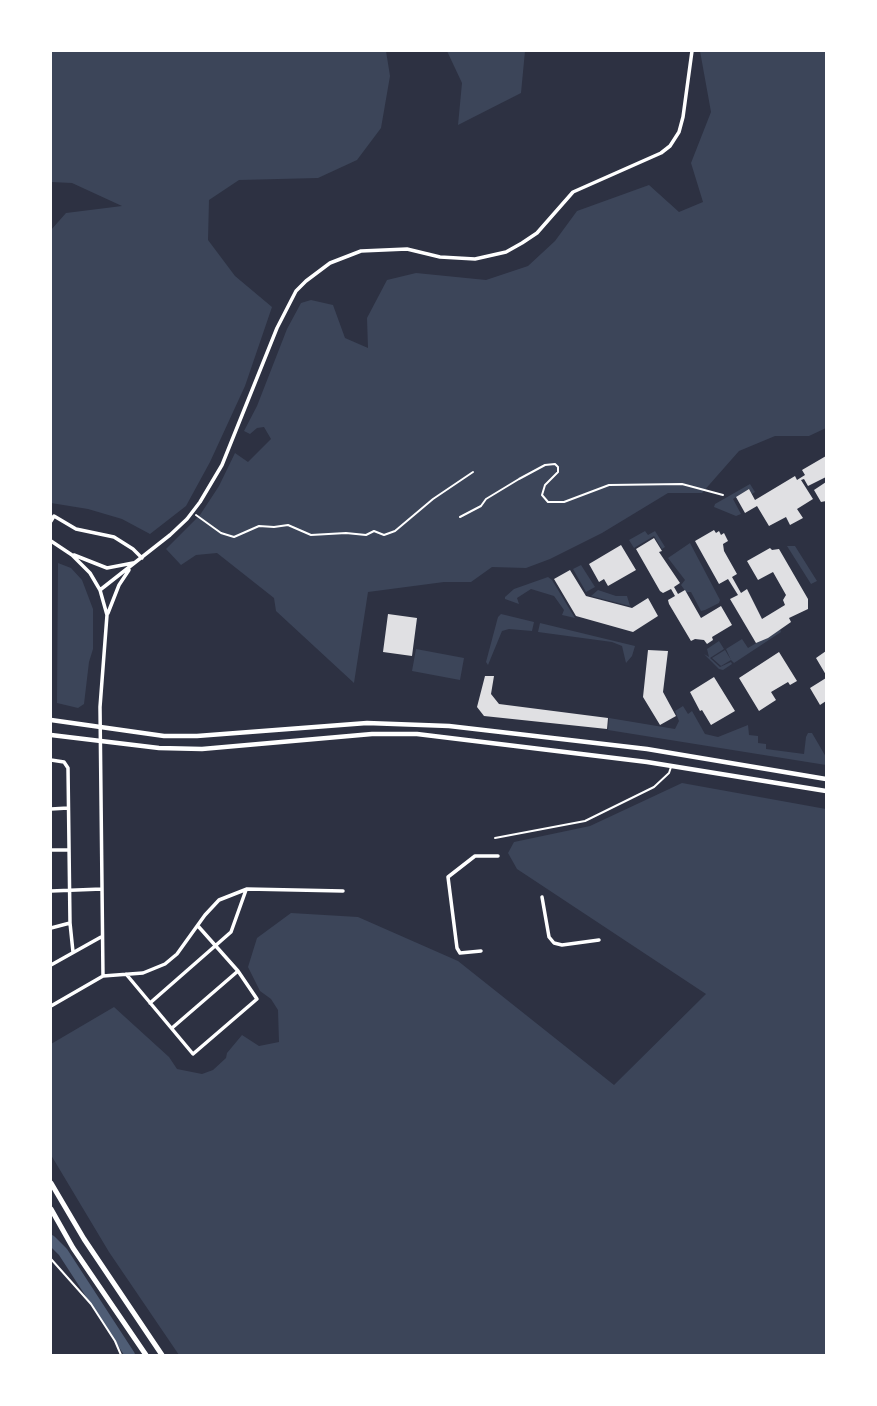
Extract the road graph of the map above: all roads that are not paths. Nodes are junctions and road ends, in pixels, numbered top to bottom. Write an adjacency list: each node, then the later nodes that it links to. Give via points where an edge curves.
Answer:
1 (692, 51): 5 (street, via 683,117 670,146 573,192 537,233 522,243 475,259 407,249 361,251 330,263 296,290 214,482 192,513)
2 (51, 521): 5 (street, via 54,516 76,529 114,537 133,548)
3 (51, 541): 4 (street)
4 (72, 555): 5 (street, via 107,568); 6 (street)
5 (140, 559): 6 (street); 7 (street, via 119,585)
6 (100, 590): 7 (street)
7 (107, 615): 9 (street)
8 (51, 720): 9 (street)
9 (101, 728): 11 (street); 14 (street, via 142,735 197,736 367,723 449,726 647,749)
10 (51, 734): 11 (street)
11 (101, 741): 13 (street, via 202,749 417,734); 22 (street)
12 (51, 760): 16 (street, via 64,762 68,768)
13 (671, 766): 15 (street); 18 (lane, via 654,787 585,821)
14 (826, 779)
15 (826, 791)
16 (68, 808): 17 (street); 20 (street)
17 (51, 809)
18 (495, 838)
19 (51, 850): 20 (street)
20 (69, 850): 24 (street)
21 (498, 856): 34 (street, via 475,856 448,877 457,948 460,953)
22 (102, 889): 24 (street); 31 (street)
23 (247, 889): 26 (street); 29 (street, via 219,900); 33 (street, via 234,925)
24 (70, 890): 25 (street); 28 (street)
25 (51, 891)
26 (343, 891)
27 (542, 897): 32 (street, via 554,943)
28 (71, 923): 30 (street); 35 (street)
29 (198, 926): 33 (street); 38 (street, via 165,964)
30 (51, 928)
31 (102, 937): 35 (street); 39 (street)
32 (598, 940)
33 (216, 947): 37 (street); 40 (street)
34 (481, 951)
35 (73, 952): 36 (street)
36 (51, 965)
37 (238, 971): 42 (street); 42 (street, via 257,999 193,1054)
38 (126, 974): 39 (street); 40 (street)
39 (103, 976): 41 (street)
40 (150, 1003): 42 (street)
41 (51, 1006)
42 (172, 1028)
43 (51, 1183): 48 (main road)
44 (51, 1209): 47 (main road)
45 (51, 1259): 46 (lane, via 91,1304)
46 (121, 1355)
47 (146, 1355)
48 (162, 1355)

